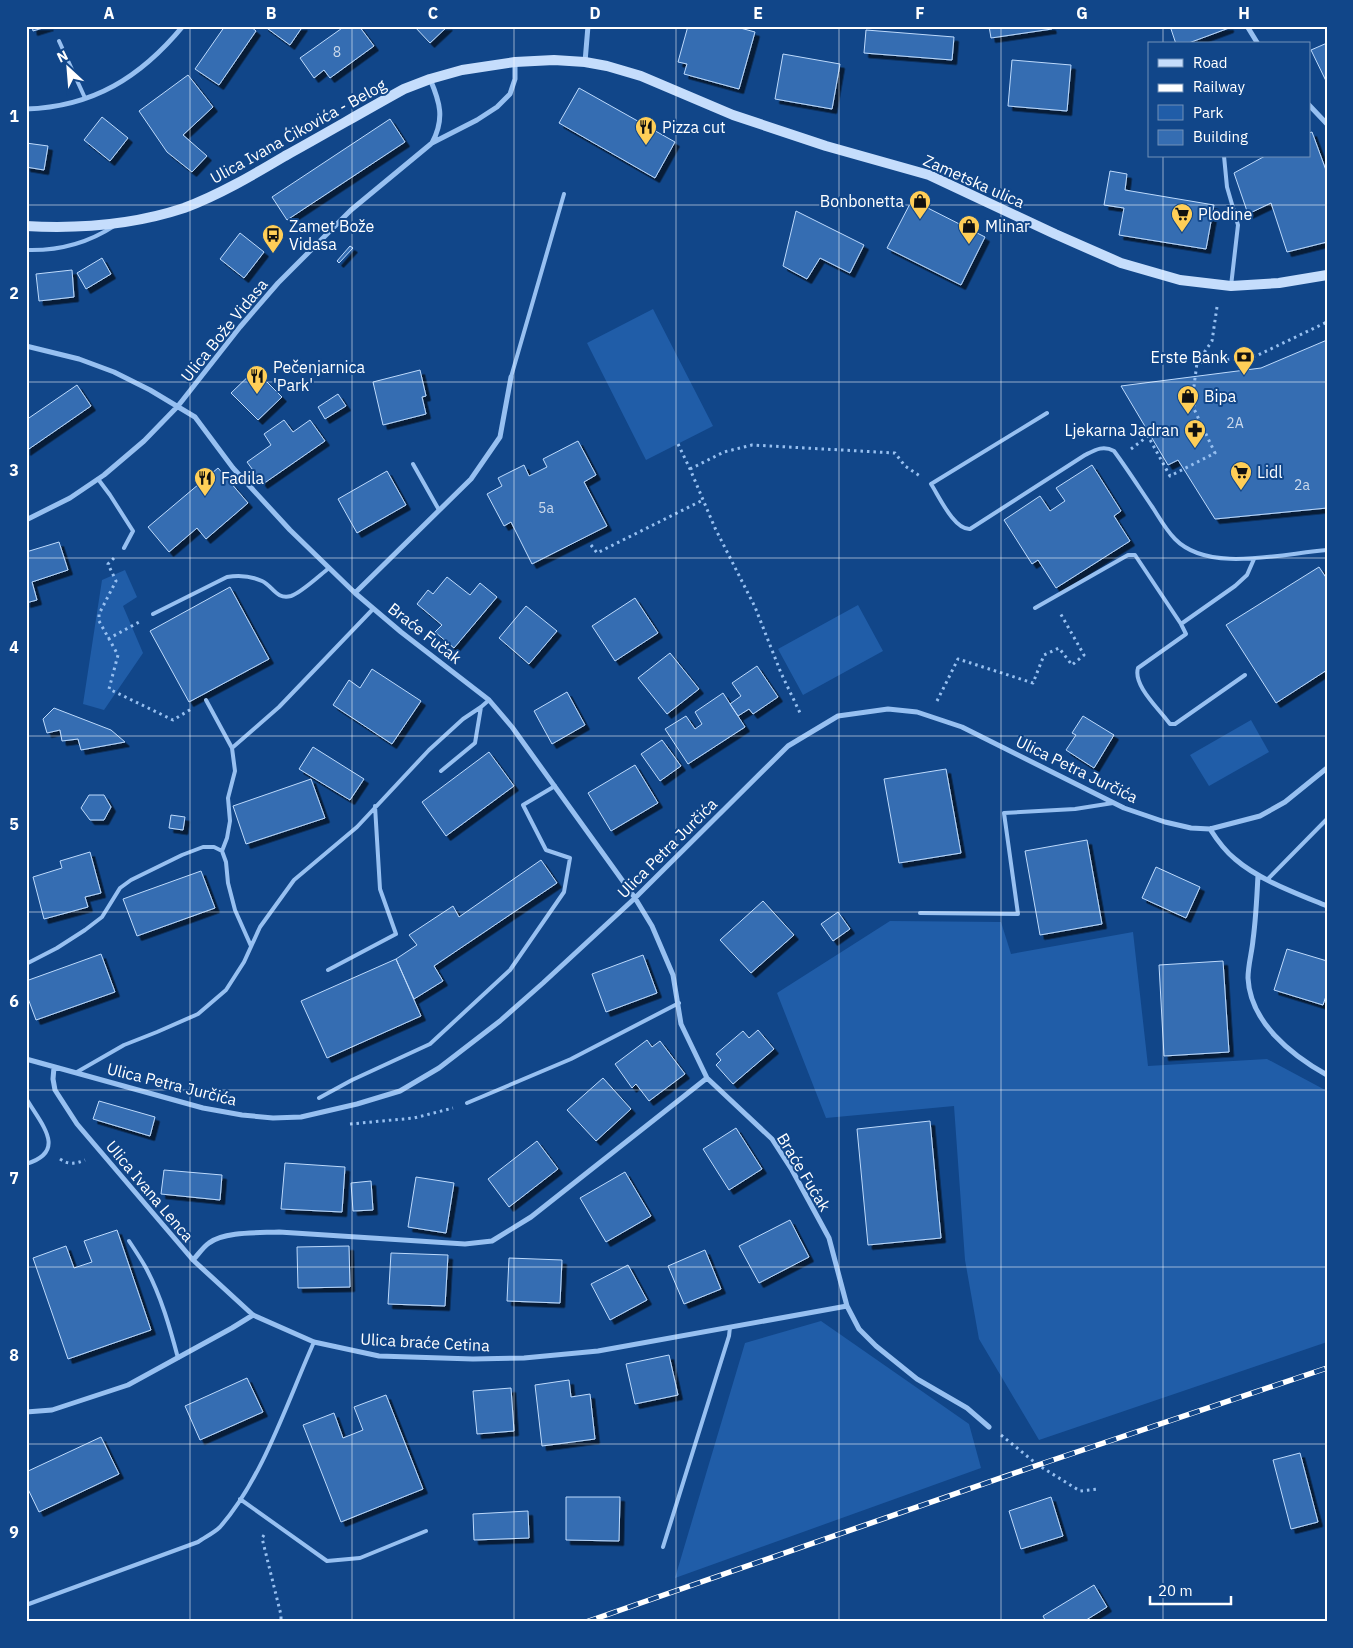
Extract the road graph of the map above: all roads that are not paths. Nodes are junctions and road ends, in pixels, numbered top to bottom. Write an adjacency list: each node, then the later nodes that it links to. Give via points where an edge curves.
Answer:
1 (183, 26): 9 (street, via 131,76 112,88)
2 (588, 26): 7 (street)
3 (1247, 26): 5 (street)
4 (60, 41): 9 (lane)
5 (1257, 42)
6 (515, 62): 7 (main road, Ulica Ivana Ćikovića - Belog); 8 (main road, Ulica Ivana Ćikovića - Belog, via 462,70); 13 (street, Ulica Bože Vidasa, via 510,94 497,107)
7 (585, 62): 20 (main road, Zametska ulica, via 625,70 733,115 929,175 1121,263 1180,280)
8 (430, 79): 13 (street, via 440,115 439,131); 16 (main road, Ulica Ivana Ćikovića - Belog, via 404,89 223,191 184,208)
9 (85, 98): 11 (street)
10 (1310, 106): 12 (street)
11 (26, 109)
12 (1327, 124)
13 (432, 143): 23 (street, Ulica Bože Vidasa, via 351,210 278,283)
14 (1224, 158): 20 (lane, via 1238,225)
15 (564, 194): 22 (lane)
16 (121, 222): 17 (main road, Ulica Ivana Ćikovića - Belog, via 95,226); 18 (lane, via 99,236 67,247)
17 (26, 226)
18 (26, 250)
19 (1327, 275): 20 (main road, Zametska ulica)
20 (1231, 286)
21 (26, 346): 23 (street, Braće Fučak, via 79,359 114,372)
22 (511, 377): 27 (street, via 500,438 471,479)
23 (178, 406): 26 (street, Ulica Bože Vidasa, via 144,441); 32 (street, Braće Fučak, via 195,417 233,468)
24 (1047, 413): 31 (lane, via 931,484 959,525 970,528 1098,448 1110,449 1176,540 1211,557)
25 (414, 464): 27 (lane)
26 (98, 479): 28 (street, Ulica Bože Vidasa, via 70,498); 29 (lane, via 133,532)
27 (439, 510): 33 (street)
28 (26, 520)
29 (124, 548)
30 (1327, 550): 31 (lane)
31 (1254, 559): 37 (lane, via 1241,581)
32 (329, 568): 33 (street, Braće Fučak); 36 (lane, via 292,595 282,597 263,581 240,575 228,576)
33 (355, 593): 35 (street, Braće Fučak)
34 (1035, 608): 37 (lane, via 1132,554)
35 (373, 609): 40 (street, Braće Fučak); 42 (lane, via 279,707)
36 (153, 614)
37 (1181, 624): 38 (lane, via 1186,634 1138,668 1136,674 1138,683 1170,724 1175,724)
38 (1245, 675)
39 (206, 700): 42 (lane)
40 (490, 700): 41 (lane); 45 (street, Braće Fučak)
41 (481, 707): 44 (lane, via 475,743); 47 (lane, via 429,750)
42 (232, 748): 50 (lane, via 235,771 228,798 230,821)
43 (1327, 768): 49 (street, Ulica Petra Jurčića, via 1285,802 1260,816)
44 (441, 772)
45 (555, 786): 53 (street, Braće Fučak); 66 (lane, via 522,805 546,850 570,858 564,892 510,970 430,1044)
46 (1113, 803): 49 (street, Ulica Petra Jurčića, via 1165,822); 53 (street, Ulica Petra Jurčića, via 962,727 917,712 888,709 838,716 788,746); 55 (lane, via 1075,809 1004,813 1018,914)
47 (375, 806): 56 (lane, via 357,827 294,880 260,927); 58 (lane, via 380,889 396,934)
48 (1327, 819): 52 (lane)
49 (1210, 829): 51 (street, via 1236,860)
50 (222, 851): 56 (lane, via 236,910); 57 (lane, via 203,847 131,880 120,888 102,917 86,930)
51 (1258, 875): 52 (street); 63 (street, via 1248,977 1251,996 1261,1017 1288,1049)
52 (1268, 879): 54 (street)
53 (635, 898): 59 (street, Braće Fućak, via 652,926 673,975); 62 (street, Ulica Petra Jurčića, via 500,1021 439,1068 400,1091 301,1117 273,1118 203,1108)
54 (1327, 906)
55 (920, 912)
56 (251, 946): 62 (lane, via 226,990 198,1014 124,1045)
57 (26, 964)
58 (328, 970)
59 (679, 1003): 64 (street, Braće Fućak, via 681,1024); 67 (lane, via 571,1059)
60 (26, 1059): 61 (street, Ulica Petra Jurčića)
61 (54, 1067): 62 (street, Ulica Petra Jurčića); 70 (street, Ulica Ivana Lenca, via 55,1090 77,1124)
62 (77, 1072)
63 (1327, 1075)
64 (707, 1078): 70 (street, via 531,1218 492,1241 465,1244 279,1232 226,1236 210,1242); 71 (street, Braće Fućak, via 772,1139 829,1238)
65 (26, 1098): 68 (lane, via 45,1128 49,1142 47,1152 40,1160)
66 (319, 1098)
67 (468, 1103)
68 (26, 1164)
69 (129, 1241): 75 (lane, via 159,1297)
70 (193, 1260): 72 (street, Ulica Ivana Lenca)
71 (847, 1306): 73 (street, Ulica braće Cetina); 77 (street, Braće Fućak, via 859,1329 876,1346 917,1378 967,1408)
72 (254, 1315): 74 (street, Ulica braće Cetina); 75 (street)
73 (730, 1327): 74 (street, Ulica braće Cetina, via 598,1351 524,1358 379,1356); 80 (lane)
74 (314, 1342): 78 (lane, via 265,1455)
75 (178, 1358): 76 (street, via 128,1385 52,1410)
76 (26, 1412)
77 (989, 1427)
78 (240, 1499): 79 (lane, via 327,1561 360,1558); 81 (lane, via 218,1529 198,1542)
79 (426, 1531)
80 (663, 1547)
81 (26, 1605)

